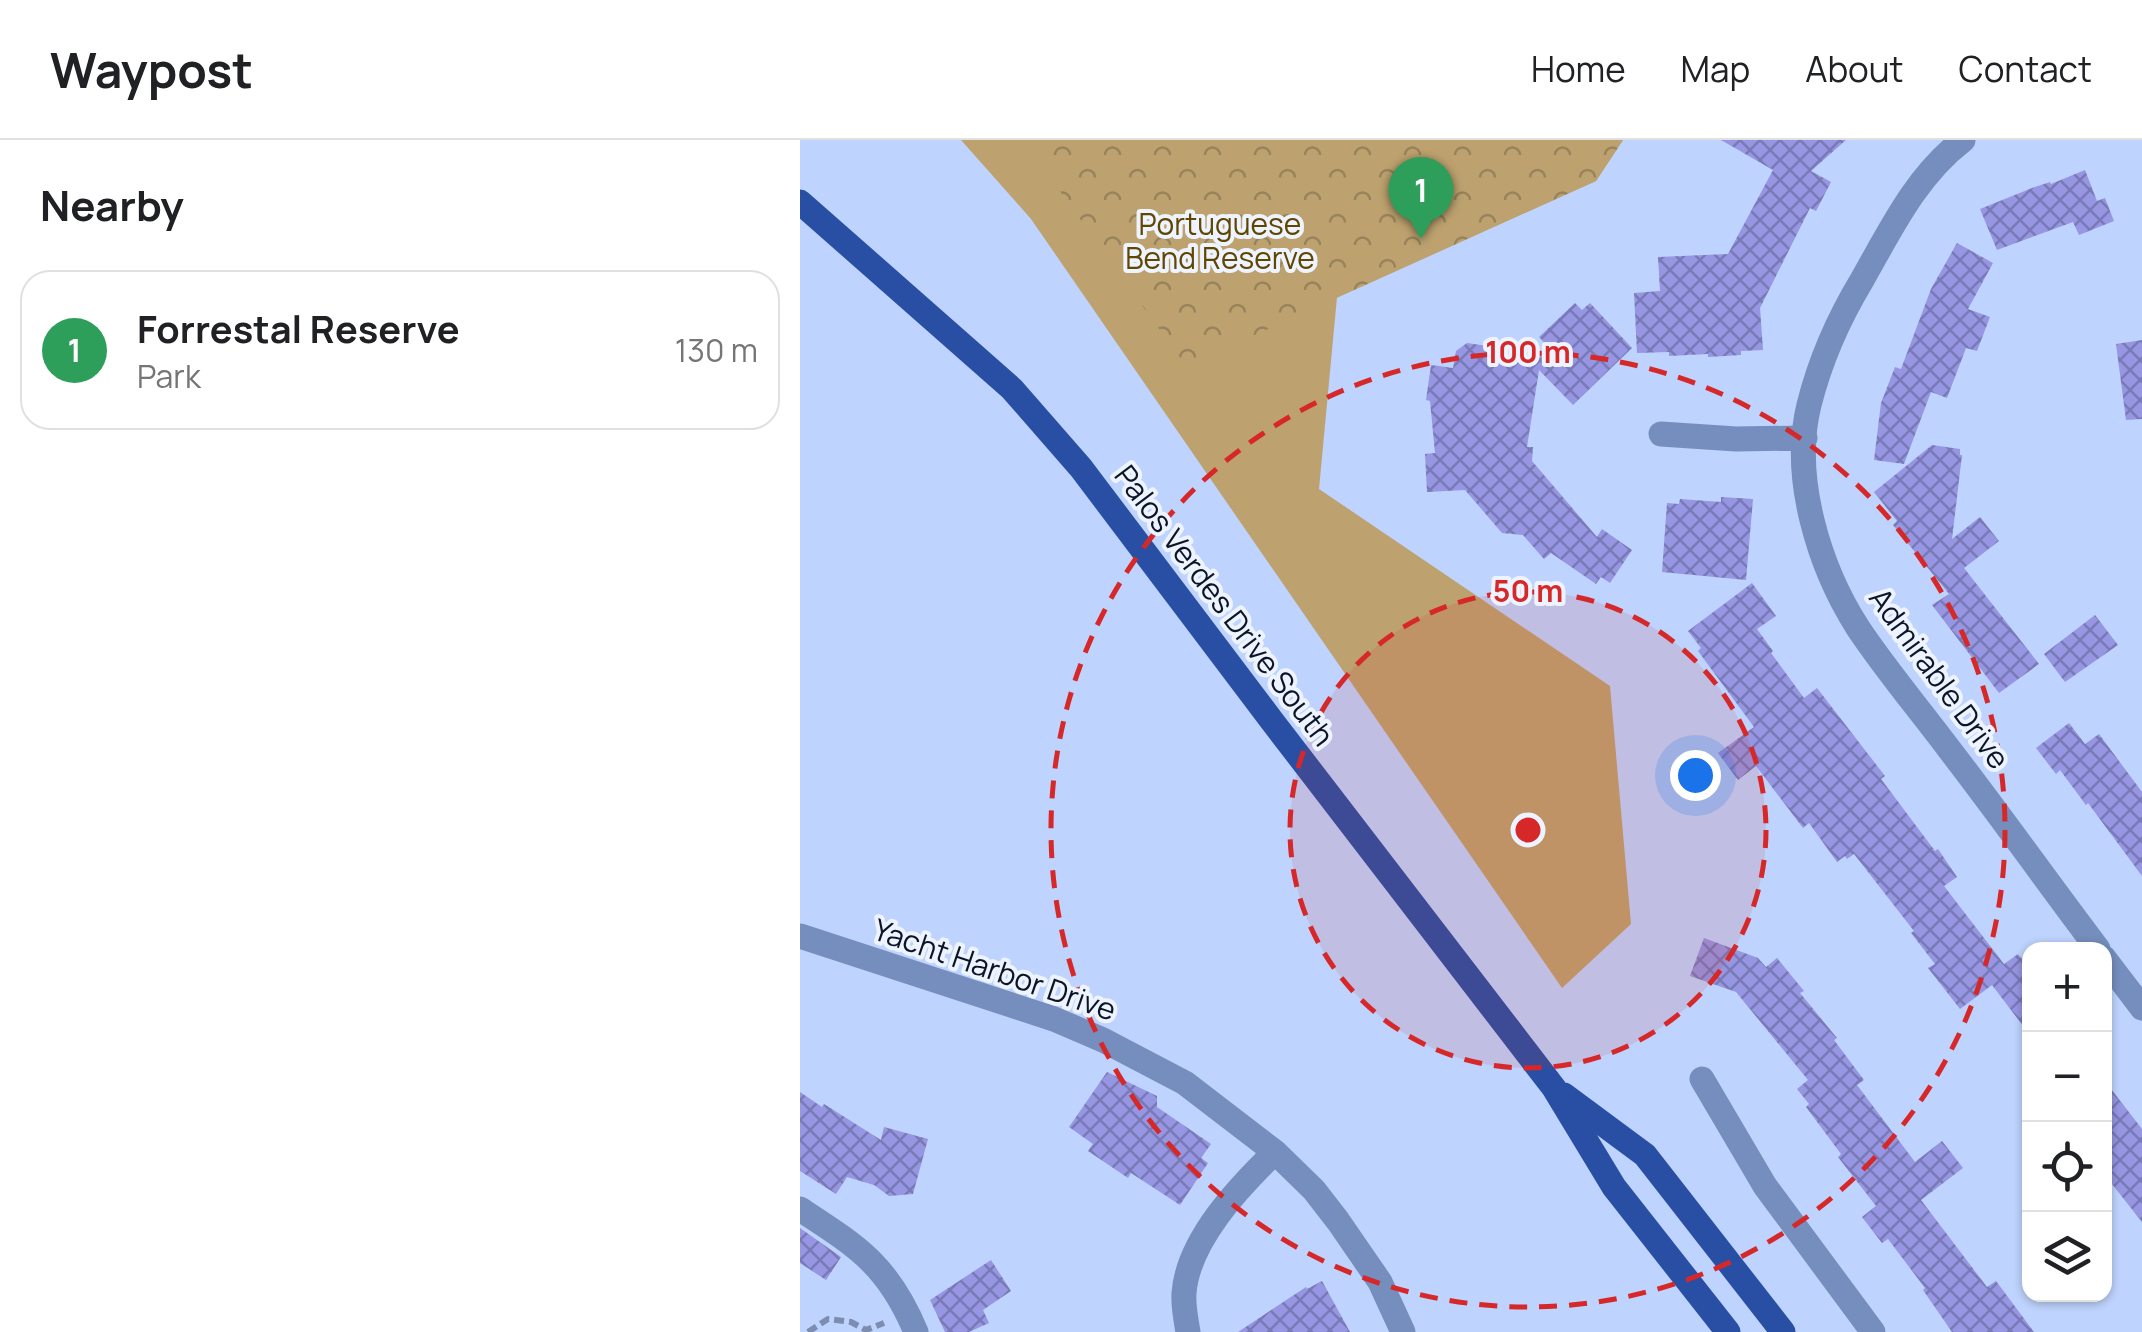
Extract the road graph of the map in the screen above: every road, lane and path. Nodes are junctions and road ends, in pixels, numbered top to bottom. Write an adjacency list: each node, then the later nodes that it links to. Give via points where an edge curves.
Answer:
1 (1963, 140): 4 (street, Admirable Drive, via 1914,191 1857,288 1827,350)
2 (800, 202): 10 (main road, Palos Verdes Drive South, via 1012,389 1081,468)
3 (1661, 434): 4 (street)
4 (1804, 438): 6 (street, Admirable Drive, via 1807,499 1823,562 1857,626)
5 (800, 936): 11 (street, Yacht Harbor Drive, via 1103,1040 1186,1083)
6 (2092, 942)
7 (2112, 969): 8 (street)
8 (2142, 1008)
9 (1702, 1079): 19 (street, via 1765,1186)
10 (1554, 1088): 17 (main road, Palos Verdes Drive South, via 1614,1187); 18 (main road, Palos Verdes Drive South, via 1645,1155)
11 (1275, 1152): 15 (street, via 1211,1226 1191,1261 1183,1295); 16 (street, Yacht Harbor Drive, via 1338,1221 1380,1282)
12 (800, 1210): 13 (street, via 862,1250)
13 (912, 1323): 14 (path, via 866,1330 828,1319)
14 (808, 1332)
15 (1188, 1332)
16 (1403, 1332)
17 (1728, 1332)
18 (1783, 1332)
19 (1874, 1332)

